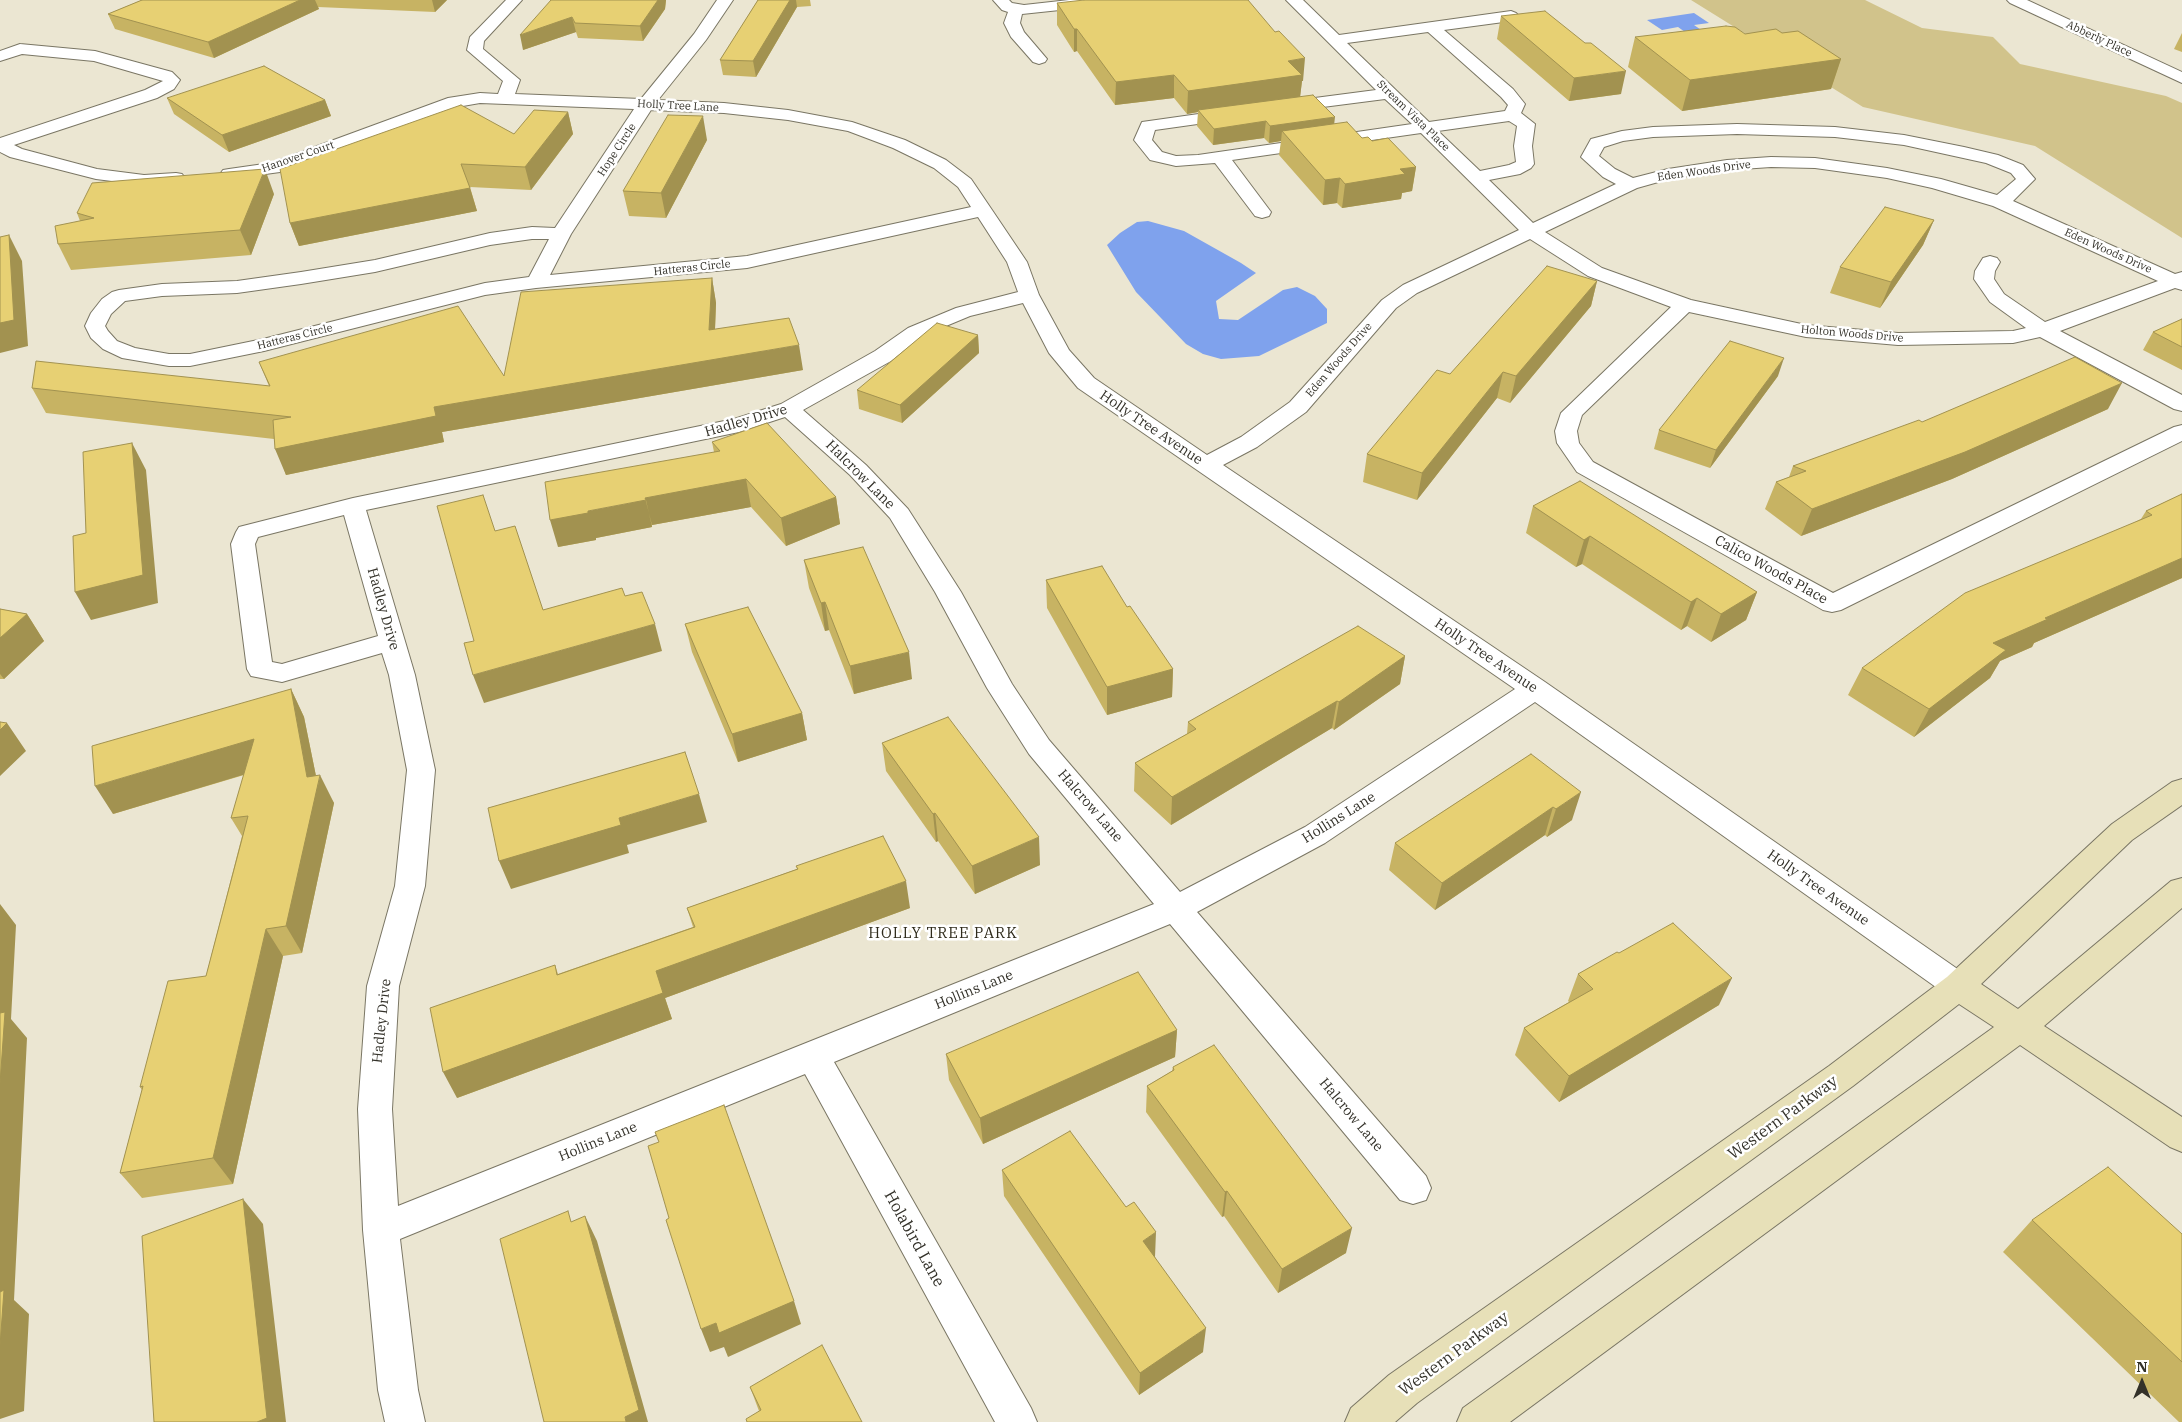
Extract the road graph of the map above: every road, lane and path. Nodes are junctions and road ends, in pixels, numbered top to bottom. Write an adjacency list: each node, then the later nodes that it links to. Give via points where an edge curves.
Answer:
1 (514, 0): 15 (street, via 476,40 475,50 512,80)
2 (725, 0): 16 (street, Hope Circle)
3 (1001, 0): 7 (street, via 1007,7)
4 (1107, 0): 7 (street)
5 (1294, 0): 10 (street, Stream Vista Place)
6 (2015, 0): 13 (street, Abberly Place)
7 (1016, 9): 12 (street, via 1012,24)
8 (1511, 16): 9 (street)
9 (1432, 27): 10 (street); 19 (street, via 1517,104)
10 (1334, 40): 14 (street, Stream Vista Place)
11 (0, 56): 24 (street, via 20,49 95,56 166,75 172,80 151,94)
12 (1039, 59)
13 (2182, 78)
14 (1389, 93): 17 (street); 22 (street, Stream Vista Place)
15 (503, 98): 16 (street, Holly Tree Lane); 26 (street, Hanover Court, via 460,100 274,168)
16 (646, 104): 21 (street, Holly Tree Lane, via 788,115); 34 (street, Hope Circle)
17 (1268, 109)
18 (1249, 112): 25 (street, via 1148,126 1144,135 1143,140 1149,148 1164,159)
19 (1512, 115): 20 (street); 23 (street, via 1526,124)
20 (1483, 120): 22 (street); 23 (street)
21 (852, 127): 31 (street, Holly Tree Avenue, via 899,144 940,164 965,183)
22 (1425, 128): 25 (street); 28 (street, Stream Vista Place)
23 (1512, 140): 28 (street, via 1524,164 1514,170)
24 (0, 144): 27 (street, via 16,153 96,174 144,180)
25 (1220, 157): 32 (street)
26 (209, 176)
27 (190, 177)
28 (1475, 177): 33 (street, Stream Vista Place)
29 (1631, 184): 30 (street, Eden Woods Drive, via 1668,174 1727,165 1815,163 1935,183); 30 (street, via 1609,173 1590,157 1597,143 1653,132 1737,129 1835,132 1904,140 1992,159 2017,169 2026,179); 33 (street, Eden Woods Drive)
30 (2000, 202): 36 (street, Eden Woods Drive)
31 (983, 210): 37 (street, Hatteras Circle, via 747,262); 38 (street, Holly Tree Avenue, via 1017,262)
32 (1262, 212)
33 (1532, 232): 39 (street, Holton Woods Drive, via 1595,272); 44 (street, Eden Woods Drive, via 1410,289 1389,304 1298,406 1249,442)
34 (561, 234): 37 (street, Hope Circle); 37 (street, Hatteras Circle, via 532,233 490,239 374,266 273,282 119,296 101,313 95,326 98,334 110,345 130,353 190,360 264,345 485,289)
35 (1990, 262): 40 (street, via 1984,279 1997,298)
36 (2180, 281): 40 (street, Holton Woods Drive)
37 (536, 282)
38 (1029, 296): 42 (street, Hadley Drive, via 963,312 916,332 883,356); 44 (street, Holly Tree Avenue, via 1060,353 1086,383)
39 (1685, 305): 40 (street, Holton Woods Drive, via 1806,331 1898,339 2013,337); 43 (street, Calico Woods Place, via 1572,412 1566,431 1568,443 1585,467 1832,604)
40 (2042, 330): 41 (street)
41 (2182, 404)
42 (789, 409): 45 (street, Hadley Drive, via 740,425 650,445); 50 (street, Halcrow Lane, via 858,470 899,514 1039,747)
43 (2182, 432)
44 (1206, 465): 47 (street, Holly Tree Avenue)
45 (353, 505): 46 (street, Hadley Drive); 46 (street, via 248,532 243,544 260,669 282,673)
46 (392, 641): 56 (street, Hadley Drive, via 421,770 410,886 383,986 375,1109)
47 (1535, 690): 50 (street, Hollins Lane, via 1316,835); 51 (street, Holly Tree Avenue)
48 (2182, 790): 51 (main road, Western Parkway, via 2122,832)
49 (2182, 890): 52 (main road)
50 (1177, 908): 53 (street, Hollins Lane); 55 (street, Halcrow Lane)
51 (1958, 986): 52 (main road, Holly Tree Avenue); 59 (main road, Western Parkway, via 1841,1076 1403,1389)
52 (2021, 1026): 54 (main road, Holly Tree Avenue); 60 (main road)
53 (812, 1055): 56 (street, Hollins Lane); 58 (street, Holabird Lane)
54 (2182, 1136)
55 (1413, 1188)
56 (381, 1230): 57 (street, Hadley Drive, via 398,1390)
57 (405, 1422)
58 (1017, 1422)
59 (1364, 1422)
60 (1478, 1422)

